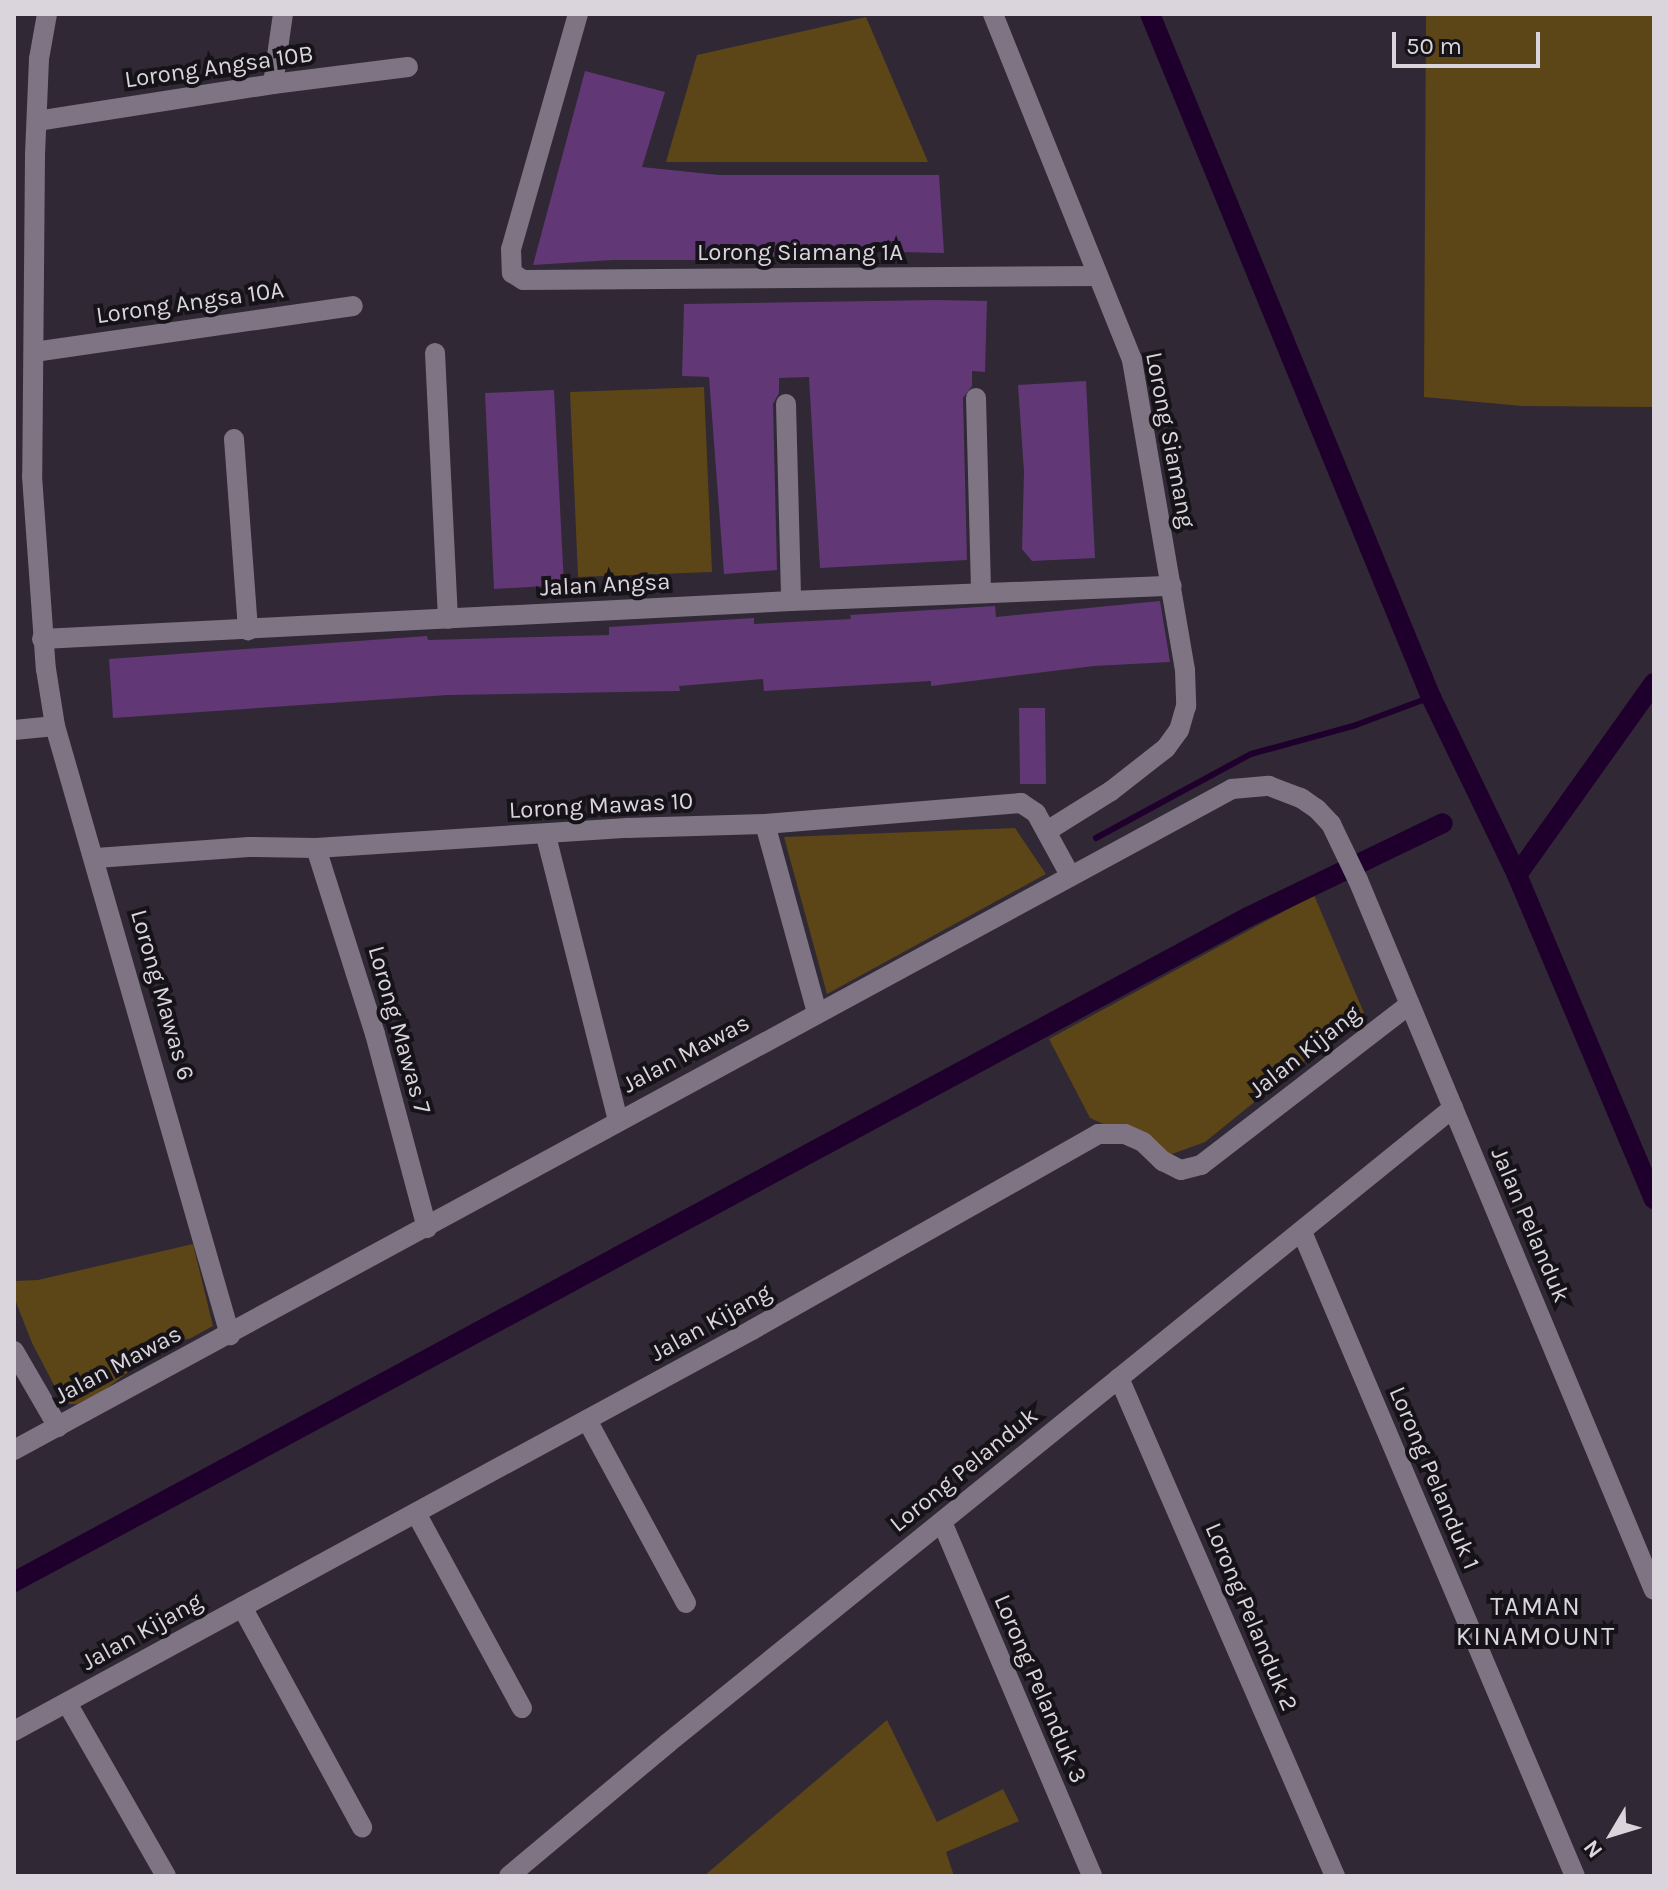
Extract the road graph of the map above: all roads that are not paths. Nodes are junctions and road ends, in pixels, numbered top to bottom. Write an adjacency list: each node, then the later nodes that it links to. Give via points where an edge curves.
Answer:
1 (47, 14): 7 (street, Lorong Mawas 6)
2 (283, 14): 6 (street)
3 (578, 14): 8 (street, Lorong Siamang 1A, via 511,249 512,273 535,281)
4 (993, 14): 8 (street, Lorong Siamang)
5 (408, 67): 6 (street, Lorong Angsa 10B)
6 (273, 84): 7 (street, Lorong Angsa 10B)
7 (37, 121): 10 (street, Lorong Mawas 6)
8 (1098, 276): 15 (street, Lorong Siamang, via 1132,360)
9 (353, 306): 10 (street, Lorong Angsa 10A)
10 (34, 352): 20 (street, Lorong Mawas 6, via 32,476)
11 (435, 353): 18 (street)
12 (976, 398): 16 (street)
13 (786, 404): 17 (street)
14 (234, 439): 19 (street)
15 (1172, 586): 16 (street, Jalan Angsa); 24 (street, Lorong Siamang, via 1185,670 1186,706 1179,730 1166,748 1111,791)
16 (981, 593): 17 (street, Jalan Angsa)
17 (791, 601): 18 (street, Jalan Angsa)
18 (448, 619): 19 (street, Jalan Angsa)
19 (248, 630): 20 (street, Jalan Angsa)
20 (42, 639): 21 (street, Lorong Mawas 6)
21 (55, 726): 22 (street); 27 (street, Lorong Mawas 6)
22 (14, 730)
23 (765, 824): 24 (street, Lorong Mawas 10, via 1021,803 1036,813); 25 (street, Lorong Mawas 10); 31 (street)
24 (1047, 831): 28 (street, Lorong Mawas 10)
25 (546, 836): 26 (street, Lorong Mawas 10); 33 (street)
26 (316, 848): 27 (street, Lorong Mawas 10, via 249,847); 34 (street, Lorong Mawas 7, via 375,1034)
27 (96, 858): 36 (street, Lorong Mawas 6)
28 (1070, 875): 29 (street, Jalan Mawas, via 1232,789 1269,786 1317,809 1331,824); 31 (street, Jalan Mawas)
29 (1358, 880): 30 (street, Jalan Pelanduk)
30 (1409, 1005): 32 (street, Jalan Pelanduk); 39 (street, Jalan Kijang, via 1201,1165 1181,1170 1125,1134 1098,1134)
31 (817, 1013): 33 (street, Jalan Mawas)
32 (1453, 1108): 35 (street, Lorong Pelanduk); 44 (street, Jalan Pelanduk)
33 (618, 1120): 34 (street, Jalan Mawas)
34 (427, 1228): 36 (street, Jalan Mawas)
35 (1302, 1232): 38 (street, Lorong Pelanduk); 55 (street, Lorong Pelanduk 1)
36 (230, 1335): 40 (street, Jalan Mawas)
37 (14, 1351): 40 (street)
38 (1119, 1378): 43 (street, Lorong Pelanduk); 54 (street, Lorong Pelanduk 2)
39 (587, 1420): 42 (street, Jalan Kijang); 45 (street)
40 (58, 1427): 41 (street, Jalan Mawas)
41 (14, 1450)
42 (416, 1513): 46 (street, Jalan Kijang); 48 (street)
43 (942, 1522): 52 (street, Lorong Pelanduk); 53 (street, Lorong Pelanduk 3)
44 (1654, 1590)
45 (686, 1603)
46 (242, 1607): 47 (street, Jalan Kijang); 50 (street)
47 (67, 1703): 49 (street, Jalan Kijang); 51 (street)
48 (522, 1708)
49 (14, 1731)
50 (362, 1827)
51 (166, 1876)
52 (509, 1876)
53 (1092, 1876)
54 (1335, 1876)
55 (1575, 1876)

